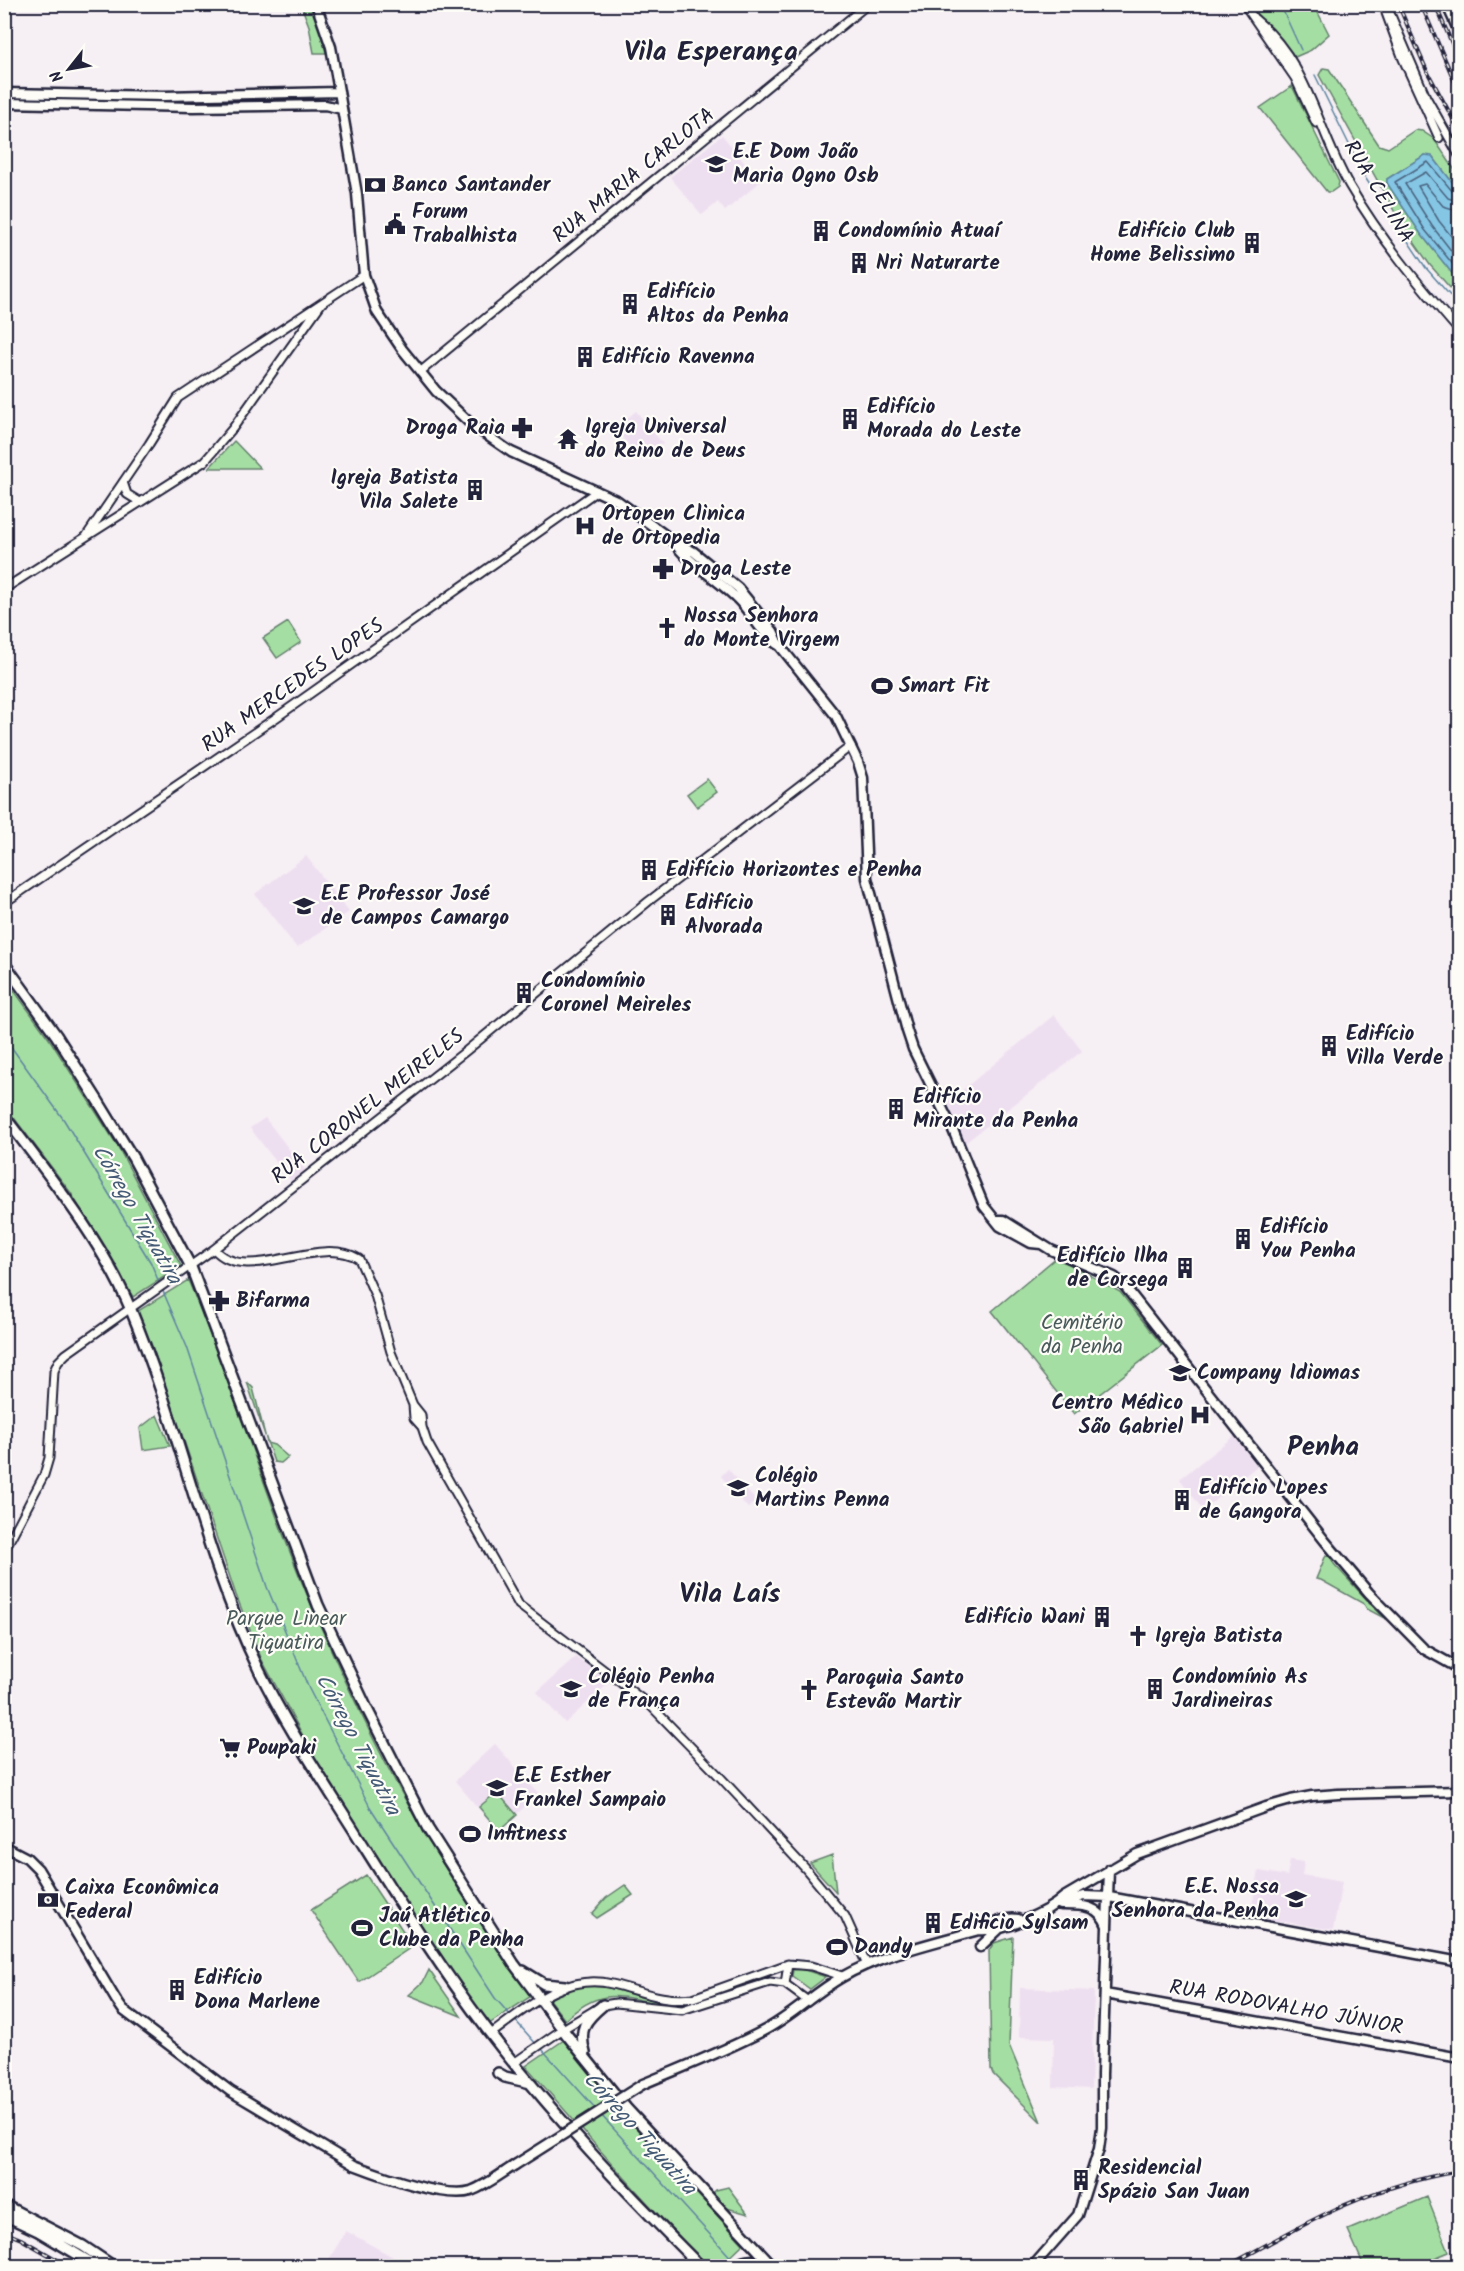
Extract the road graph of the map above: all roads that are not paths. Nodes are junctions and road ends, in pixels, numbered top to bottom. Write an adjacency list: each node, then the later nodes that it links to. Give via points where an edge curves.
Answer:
1 (316, 4): 10 (main road, via 331,47)
2 (868, 4): 19 (street, RUA MARIA CARLOTA)
3 (1244, 4): 18 (street, RUA CELINA, via 1269,29 1296,66 1349,183 1402,263)
4 (1385, 4): 14 (street, via 1390,28); 15 (street, via 1426,97)
5 (1447, 4): 8 (main road)
6 (1455, 4): 7 (main road)
7 (1460, 15)
8 (1460, 33)
9 (4, 93): 10 (main road)
10 (340, 95): 12 (main road); 13 (main road)
11 (4, 103): 12 (main road, via 163,107)
12 (325, 105): 13 (main road)
13 (342, 108): 16 (main road, via 357,194)
14 (1439, 138)
15 (1460, 157)
16 (364, 275): 17 (street); 19 (main road, via 377,312)
17 (321, 304): 20 (street, via 178,398); 22 (street, via 215,450 188,473)
18 (1460, 332)
19 (420, 372): 21 (main road, via 460,415 511,452)
20 (123, 482): 22 (street, via 127,494); 23 (street)
21 (597, 491): 25 (main road, via 694,552 738,588 836,716); 26 (street, RUA MERCEDES LOPES)
22 (140, 502): 23 (street)
23 (85, 537): 24 (street)
24 (4, 589)
25 (851, 746): 29 (street, RUA CORONEL MEIRELES, via 649,901); 33 (main road, via 863,778 867,878 907,1031 984,1206 996,1220 1003,1220 1041,1244 1114,1277 1128,1289 1324,1541 1424,1649)
26 (4, 903)
27 (4, 963): 30 (main road, via 103,1108)
28 (4, 1116): 31 (main road, via 96,1244)
29 (214, 1249): 30 (street, RUA CORONEL MEIRELES); 47 (street, via 222,1258 244,1262 338,1252 359,1259 391,1352 438,1464 519,1605 651,1706 714,1771 845,1916)
30 (191, 1266): 31 (street, RUA CORONEL MEIRELES); 45 (main road, via 323,1615 366,1709 428,1829)
31 (130, 1308): 32 (street, RUA CORONEL MEIRELES, via 58,1362 54,1371 49,1458); 56 (main road, via 216,1560 260,1671 313,1766 424,1942)
32 (4, 1551)
33 (1460, 1669)
34 (1460, 1791): 36 (main road, via 1338,1794 1291,1800 1137,1854)
35 (4, 1846): 53 (main road, bridge, via 38,1869 120,2006 195,2066 354,2164 449,2193 470,2191 643,2084 745,2040 782,2021)
36 (1109, 1869): 37 (main road); 38 (main road)
37 (1109, 1897): 38 (main road, via 1084,1896); 40 (main road); 44 (main road)
38 (1055, 1905): 39 (main road); 40 (main road, via 1094,1909)
39 (1022, 1919): 41 (main road); 42 (main road, via 1003,1920)
40 (1108, 1927): 51 (main road)
41 (1000, 1928): 42 (main road); 43 (main road)
42 (979, 1930): 47 (main road)
43 (980, 1947)
44 (1460, 1962)
45 (514, 1964): 50 (main road, via 538,1981); 52 (main road)
46 (788, 1964): 48 (street, via 811,1966); 49 (street); 50 (street, via 681,2000 665,2000 608,1983)
47 (867, 1965): 48 (main road)
48 (842, 1977): 53 (main road)
49 (785, 1984): 53 (street); 54 (street, via 770,1982 682,2010)
50 (565, 1986): 52 (street)
51 (1105, 1994): 58 (main road, RUA RODOVALHO JÚNIOR); 70 (main road, via 1099,2149 1078,2215)
52 (538, 2000): 55 (main road); 56 (street)
53 (808, 2001)
54 (603, 2005): 55 (street); 57 (main road, via 585,2023 581,2040)
55 (560, 2031): 57 (main road); 59 (street)
56 (494, 2032): 59 (main road)
57 (586, 2058): 69 (main road, via 626,2108)
58 (1460, 2058)
59 (514, 2063): 61 (main road)
60 (498, 2073): 61 (main road)
61 (531, 2083): 66 (main road)
62 (4, 2205): 65 (main road)
63 (4, 2215): 64 (main road)
64 (96, 2266)
65 (113, 2266)
66 (700, 2266)
67 (736, 2266): 68 (main road, via 745,2260)
68 (767, 2266)
69 (773, 2266)
70 (1033, 2266)

